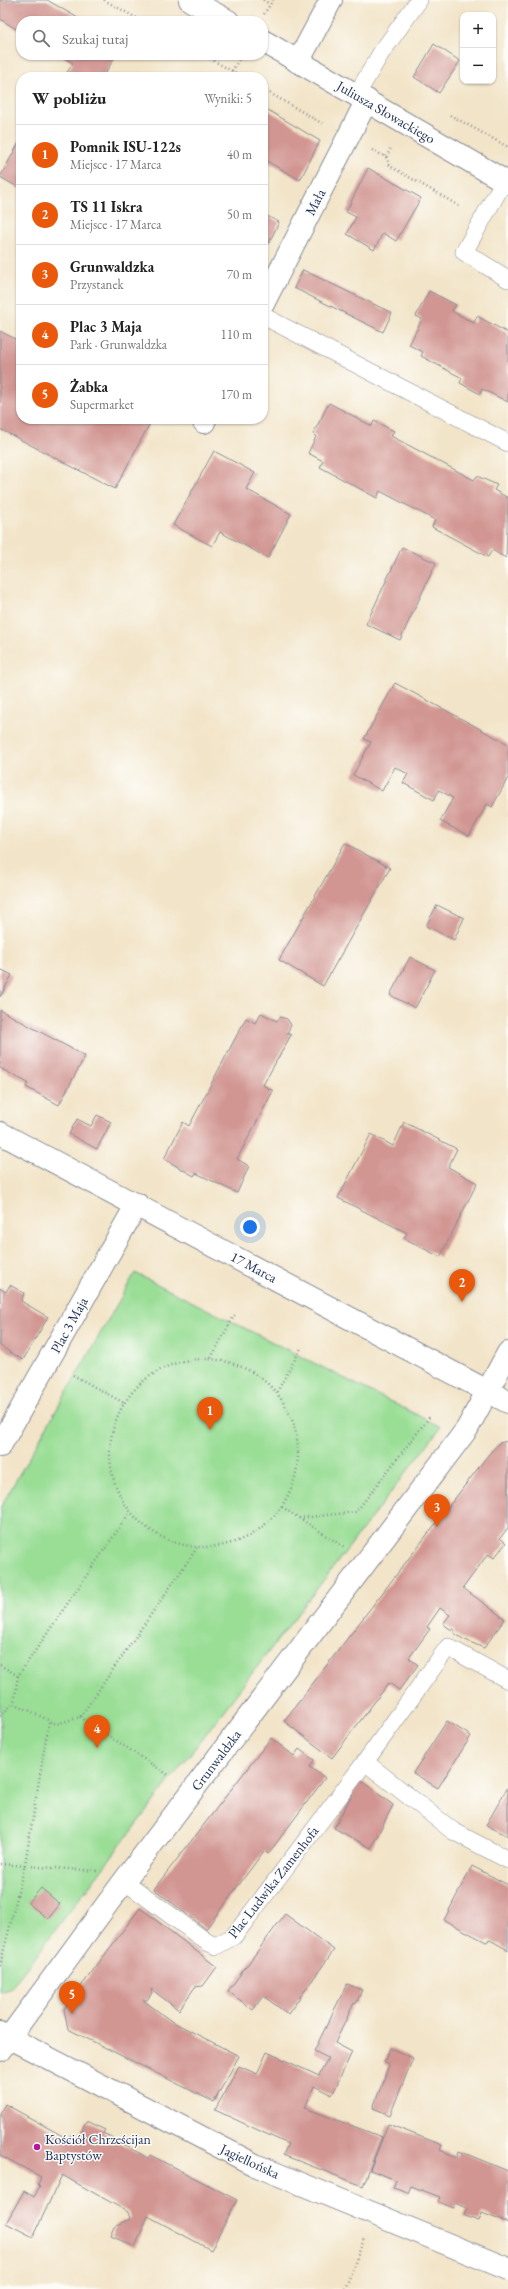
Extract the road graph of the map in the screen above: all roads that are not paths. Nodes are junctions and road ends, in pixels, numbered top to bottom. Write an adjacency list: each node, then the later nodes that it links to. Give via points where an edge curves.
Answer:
1 (190, 0): 4 (street)
2 (331, 0): 6 (street)
3 (419, 0): 7 (lane, via 381,53)
4 (219, 16)
5 (268, 44): 6 (street, Juliusza Słowackiego)
6 (298, 62): 7 (street, Juliusza Słowackiego)
7 (362, 97): 8 (street, Juliusza Słowackiego); 10 (street, Mała)
8 (506, 182): 9 (lane, via 464,252)
9 (508, 279)
10 (268, 294)
11 (268, 319): 12 (lane)
12 (508, 443)
13 (0, 1133): 14 (street, 17 Marca)
14 (137, 1204): 16 (street, 17 Marca); 18 (street, Plac 3 Maja)
15 (508, 1353): 16 (street, Grunwaldzka)
16 (488, 1392): 17 (street, 17 Marca); 22 (street, Grunwaldzka, via 467,1430)
17 (508, 1402)
18 (0, 1446)
19 (508, 1680): 20 (lane, Plac Ludwika Zamenhofa, via 448,1647)
20 (365, 1762): 21 (lane, via 453,1831); 22 (lane, Plac Ludwika Zamenhofa, via 234,1936 226,1942 216,1946 206,1942)
21 (508, 1860)
22 (124, 1881): 23 (street, Grunwaldzka)
23 (2, 2040): 24 (street, Jagiellońska, via 255,2165)
24 (508, 2269)

